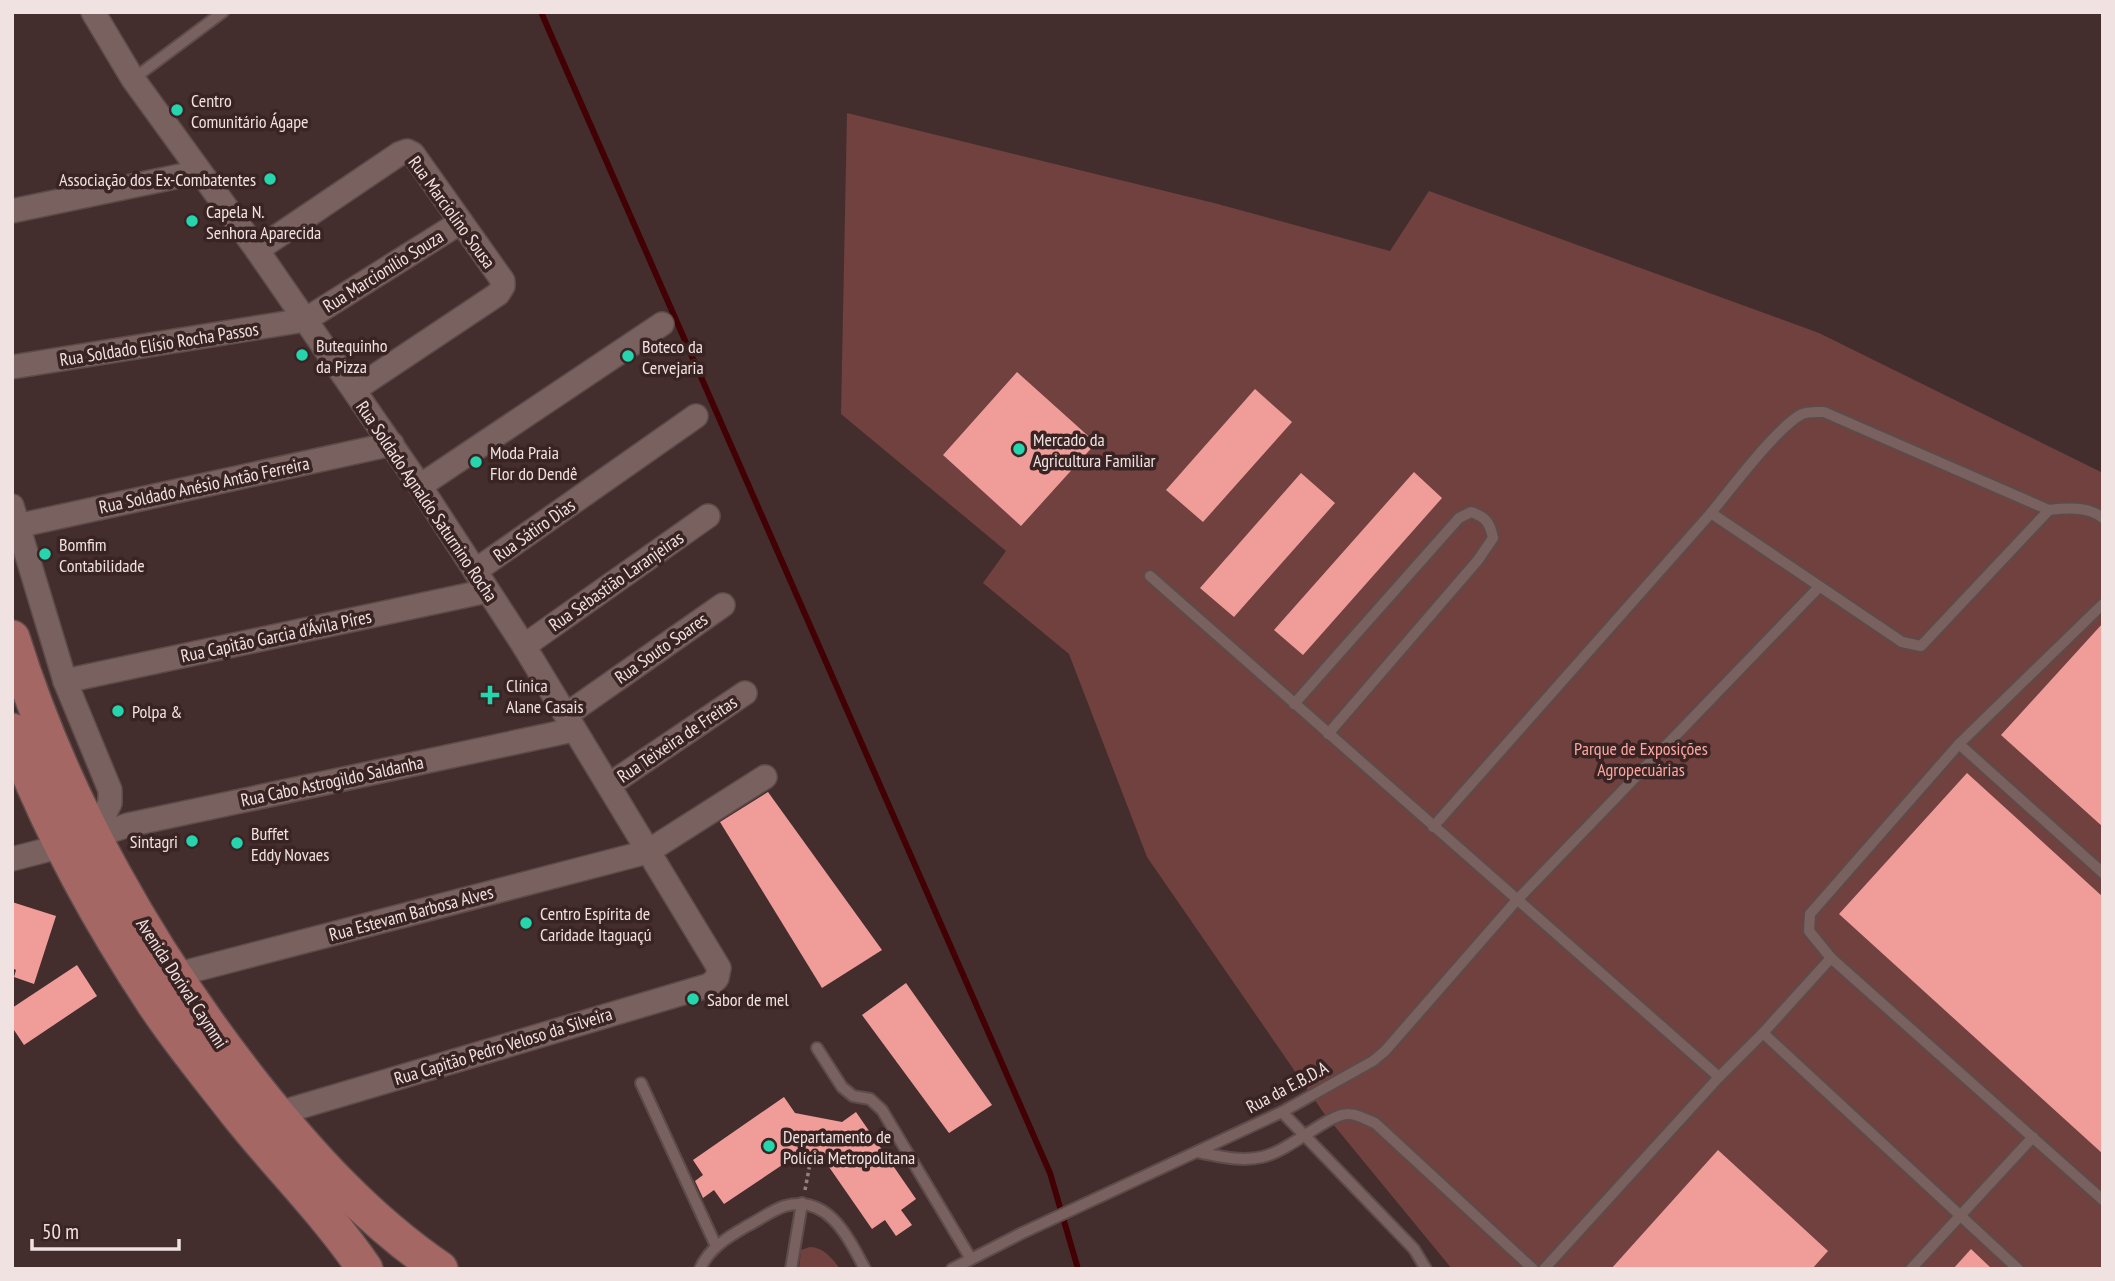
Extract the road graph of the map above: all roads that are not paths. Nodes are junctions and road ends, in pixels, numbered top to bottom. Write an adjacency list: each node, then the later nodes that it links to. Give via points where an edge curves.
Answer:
1 (93, 12): 3 (street, Rua Soldado Agnaldo Saturnino Rocha)
2 (223, 12): 3 (lane)
3 (134, 79): 4 (street, Rua Soldado Agnaldo Saturnino Rocha)
4 (199, 172): 5 (street); 7 (street, Rua Soldado Agnaldo Saturnino Rocha)
5 (12, 211)
6 (461, 222): 7 (street, Rua Marciolino Sousa, via 407,151); 8 (street, Rua Marcionílio Souza); 11 (street, Rua Marciolino Sousa, via 503,281 498,294)
7 (257, 250): 8 (street, Rua Soldado Agnaldo Saturnino Rocha)
8 (305, 320): 10 (street, Rua Soldado Elísio Rocha Passos); 11 (street, Rua Soldado Agnaldo Saturnino Rocha)
9 (662, 324): 14 (street)
10 (12, 367)
11 (354, 390): 13 (street, Rua Soldado Agnaldo Saturnino Rocha)
12 (696, 416): 20 (street, Rua Sátiro Dias)
13 (392, 444): 14 (street, Rua Soldado Agnaldo Saturnino Rocha); 17 (street, Rua Soldado Anésio Antão Ferreira)
14 (420, 486): 20 (street, Rua Soldado Agnaldo Saturnino Rocha)
15 (2049, 510): 16 (lane, via 1824,412 1811,412 1784,428); 19 (lane, via 2080,509); 22 (lane, via 1921,646 1902,642)
16 (1711, 513): 22 (lane); 37 (lane)
17 (14, 516): 28 (street)
18 (708, 516): 27 (street, Rua Sebastião Laranjeiras)
19 (2103, 517)
20 (475, 571): 23 (street, Rua Soldado Agnaldo Saturnino Rocha)
21 (1150, 576): 30 (lane)
22 (1819, 587): 42 (lane, Rua da E.B.D.A)
23 (487, 591): 27 (street, Rua Soldado Agnaldo Saturnino Rocha); 28 (street, Rua Capitão Garcia d'Ávila Píres)
24 (2103, 604): 34 (lane)
25 (723, 605): 31 (street, Rua Souto Soares)
26 (12, 638): 38 (main road, Avenida Dorival Caymmi)
27 (524, 646): 31 (street, Rua Soldado Agnaldo Saturnino Rocha)
28 (65, 681): 38 (street, via 110,790 110,803)
29 (746, 692): 36 (street, Rua Teixeira de Freitas)
30 (1294, 704): 33 (lane); 33 (lane, via 1460,518 1471,512 1482,515 1491,524 1493,538 1478,560)
31 (570, 722): 36 (street, Rua Soldado Agnaldo Saturnino Rocha); 38 (street, Rua Cabo Astrogildo Saldanha, via 128,825)
32 (12, 731): 38 (main road, Avenida Dorival Caymmi, via 32,783)
33 (1328, 734): 37 (lane)
34 (1959, 744): 41 (lane); 43 (lane, via 1810,914 1809,931)
35 (765, 777): 40 (street, Rua Estevam Barbosa Alves)
36 (609, 785): 40 (street, Rua Soldado Agnaldo Saturnino Rocha)
37 (1433, 827): 42 (lane)
38 (77, 841): 39 (street, Rua Cabo Astrogildo Saldanha); 45 (main road, Avenida Dorival Caymmi, via 136,913); 60 (main road, Avenida Dorival Caymmi, via 108,928 155,1005)
39 (14, 851)
40 (647, 852): 44 (street, Rua Soldado Agnaldo Saturnino Rocha); 45 (street, Rua Estevam Barbosa Alves)
41 (2103, 873)
42 (1516, 901): 48 (lane); 50 (lane, Rua da E.B.D.A, via 1385,1051)
43 (1831, 958): 46 (lane); 53 (lane)
44 (719, 968): 51 (street, Rua Capitão Pedro Veloso da Silveira, via 710,985)
45 (175, 975): 51 (main road, Avenida Dorival Caymmi, via 217,1039)
46 (1763, 1033): 48 (lane); 57 (lane)
47 (817, 1048): 59 (lane, via 842,1087 853,1096 870,1098 882,1110)
48 (1719, 1077): 68 (lane)
49 (641, 1083): 58 (lane)
50 (1282, 1112): 52 (lane); 54 (lane, Rua da E.B.D.A)
51 (276, 1114): 61 (main road, Avenida Dorival Caymmi, via 383,1226)
52 (1305, 1137): 54 (lane, via 1264,1157 1242,1160); 66 (lane, via 1414,1249); 67 (lane, via 1336,1116 1351,1114 1375,1123)
53 (2033, 1137): 55 (lane); 57 (lane)
54 (1196, 1152): 59 (lane, Rua da E.B.D.A)
55 (2103, 1200)
56 (803, 1202): 58 (lane, via 782,1206); 63 (lane); 64 (lane, via 835,1219)
57 (1961, 1214): 69 (lane); 70 (lane)
58 (716, 1246): 62 (lane)
59 (971, 1259): 65 (lane, Rua da E.B.D.A)
60 (365, 1269)
61 (440, 1269)
62 (700, 1269)
63 (791, 1269)
64 (865, 1269)
65 (952, 1269)
66 (1426, 1269)
67 (1532, 1269)
68 (1544, 1269)
69 (1911, 1269)
70 (2018, 1269)

